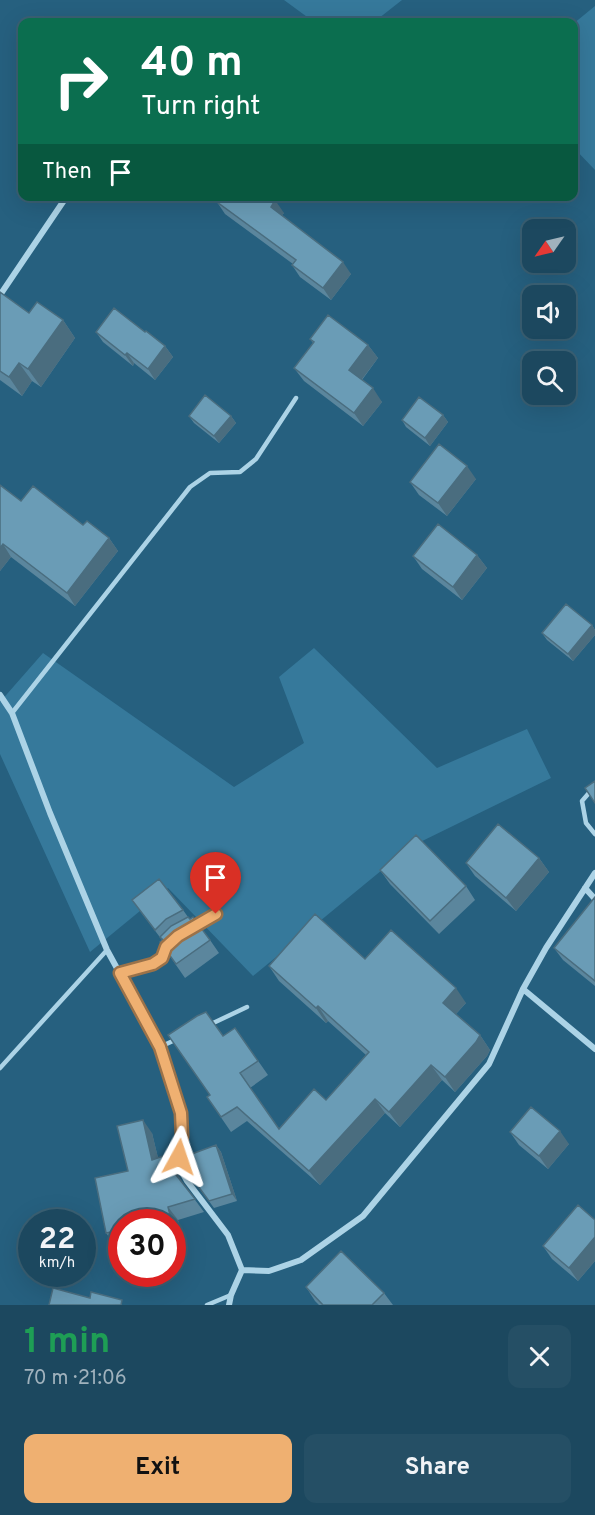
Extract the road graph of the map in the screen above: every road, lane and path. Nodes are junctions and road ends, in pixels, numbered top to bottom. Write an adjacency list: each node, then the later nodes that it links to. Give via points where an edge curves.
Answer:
1 (64, 201): 2 (street)
2 (0, 295)
3 (296, 398): 5 (lane, via 256,459 240,472 210,473 190,487)
4 (0, 695): 5 (street)
5 (12, 713): 14 (street)
6 (595, 786): 7 (lane, via 582,801 586,823)
7 (595, 834)
8 (595, 873): 9 (street)
9 (585, 888): 10 (street); 16 (street)
10 (595, 899)
11 (216, 914): 12 (lane)
12 (188, 930)
13 (172, 942): 15 (lane, via 153,964)
14 (107, 950): 15 (street); 22 (lane)
15 (120, 973): 20 (street)
16 (524, 989): 21 (street); 23 (street, via 489,1064 363,1216 301,1260 269,1271)
17 (247, 1007): 18 (lane)
18 (204, 1027)
19 (182, 1037): 20 (lane)
20 (160, 1047): 23 (street, via 181,1113 181,1170 228,1235)
21 (595, 1049)
22 (0, 1068)
23 (242, 1270): 24 (street)
24 (231, 1295): 25 (lane); 26 (street)
25 (207, 1305)
26 (229, 1305)

